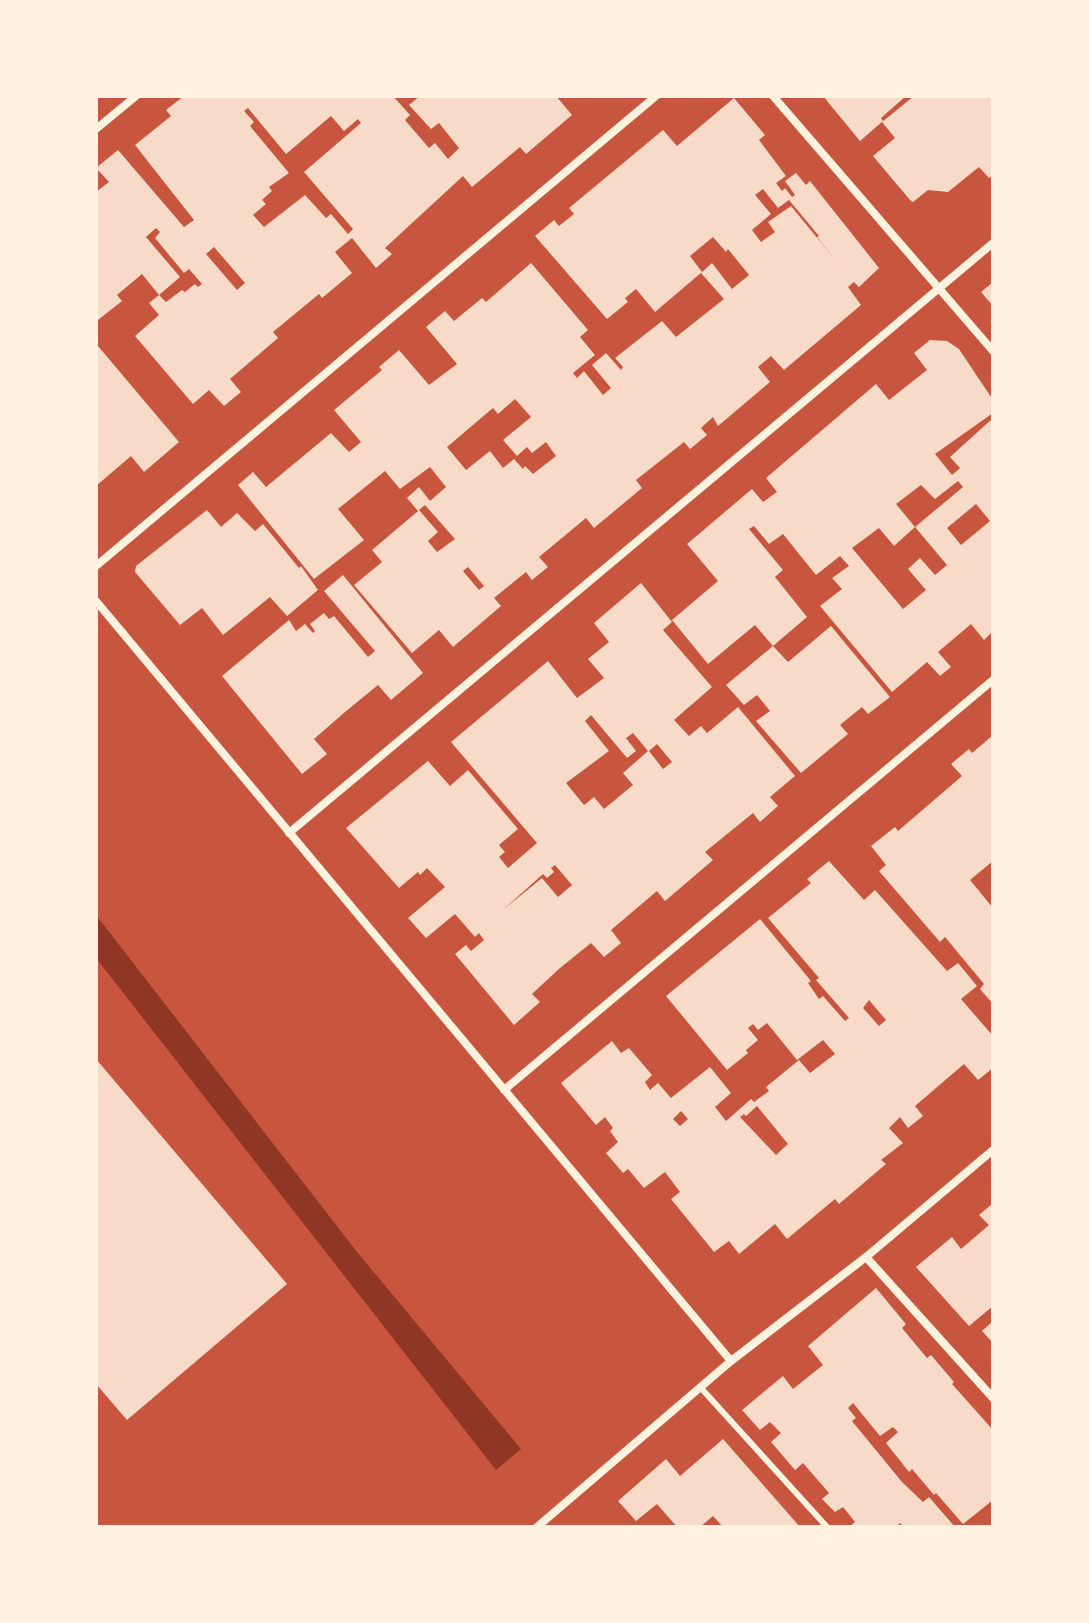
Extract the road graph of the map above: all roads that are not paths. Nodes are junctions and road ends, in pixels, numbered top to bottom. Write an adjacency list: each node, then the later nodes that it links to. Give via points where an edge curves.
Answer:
1 (136, 96): 4 (street)
2 (656, 96): 8 (street)
3 (773, 96): 6 (street)
4 (96, 129)
5 (993, 243): 6 (street)
6 (939, 289): 7 (street); 11 (street)
7 (993, 351)
8 (96, 566)
9 (96, 601): 11 (street)
10 (993, 680): 12 (street)
11 (289, 833): 12 (street)
12 (504, 1090): 15 (street)
13 (993, 1150): 14 (street)
14 (866, 1257): 15 (street); 17 (street)
15 (731, 1361): 16 (street)
16 (701, 1388): 18 (street); 19 (lane)
17 (993, 1398)
18 (537, 1527)
19 (827, 1527)

